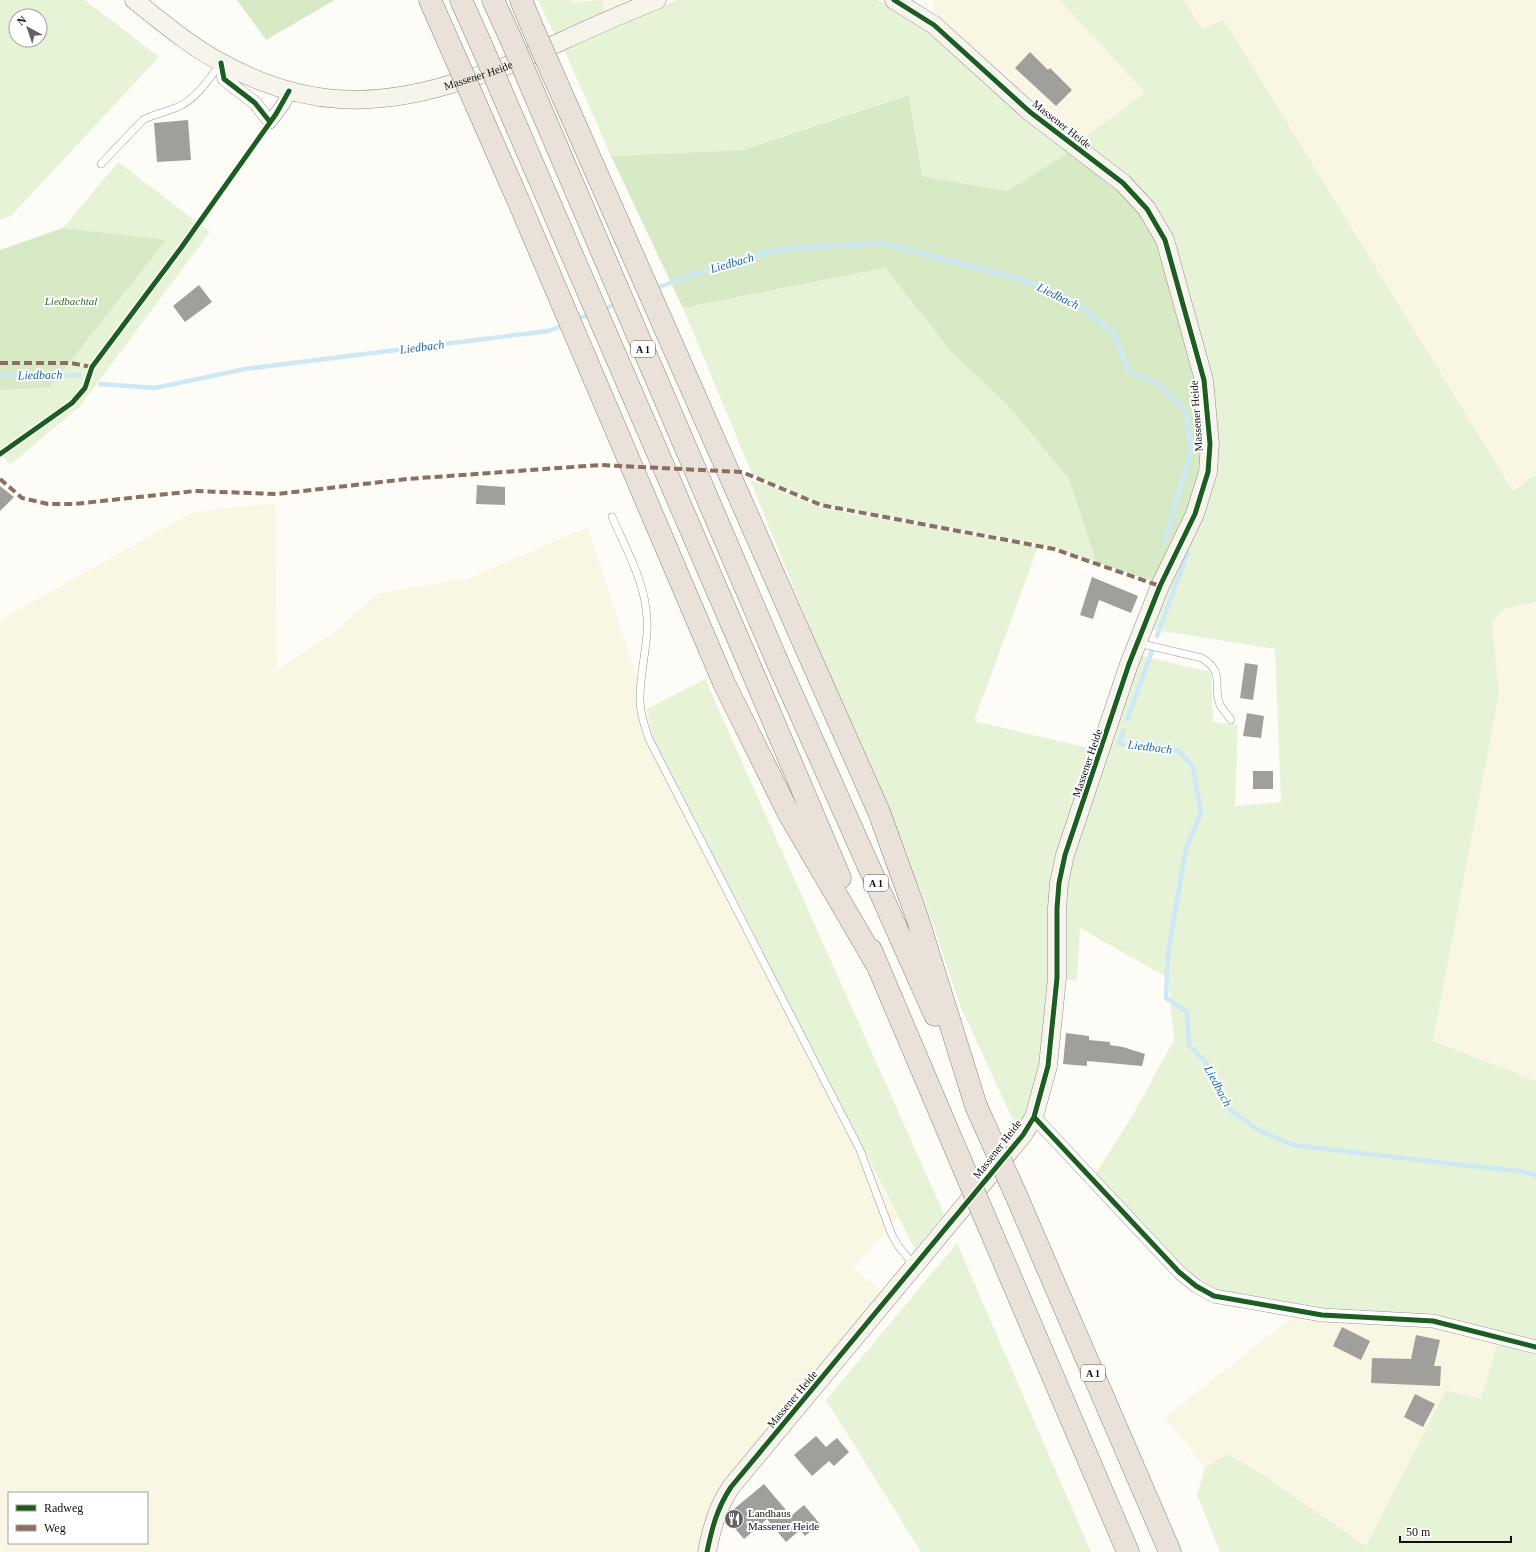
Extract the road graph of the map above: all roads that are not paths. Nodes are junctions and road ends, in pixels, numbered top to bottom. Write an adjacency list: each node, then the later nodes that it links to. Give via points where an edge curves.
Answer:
1 (134, 0): 8 (street, Massener Heide, via 179,36)
2 (430, 0): 14 (highway, bridge, via 724,683 789,814)
3 (461, 0): 14 (highway, A 1, bridge)
4 (493, 0): 15 (highway, A 1, bridge, via 777,661)
5 (521, 0): 15 (highway, bridge, via 881,820 917,917)
6 (657, 0): 9 (street, Massener Heide, via 503,68 433,91 378,100 317,98)
7 (900, 1): 12 (street, Massener Heide, via 934,25 1030,112 1123,184 1146,209 1165,240 1204,380 1210,444 1208,472 1195,514 1160,586)
8 (221, 63): 9 (street, Massener Heide, via 259,81); 9 (street, via 224,79 255,103 270,122 284,103); 10 (lane, via 206,84 192,97 179,107 143,120)
9 (289, 91)
10 (101, 164)
11 (612, 517): 17 (lane, via 639,583 646,609 646,640 640,700 649,740 860,1150 892,1234)
12 (1138, 643): 13 (lane, via 1202,658 1211,663 1216,674 1220,704); 16 (street, Massener Heide, via 1065,855 1059,883 1057,978 1048,1066)
13 (1231, 720)
14 (876, 963): 20 (highway, A 1, bridge)
15 (976, 1106): 21 (highway, A 1, bridge)
16 (1034, 1117): 17 (street, Massener Heide, via 1023,1135); 18 (street, via 1179,1272 1214,1296 1322,1315 1433,1321)
17 (915, 1267): 19 (street, Massener Heide, via 731,1487 714,1519)
18 (1536, 1347)
19 (706, 1552)
20 (1128, 1552)
21 (1170, 1552)

